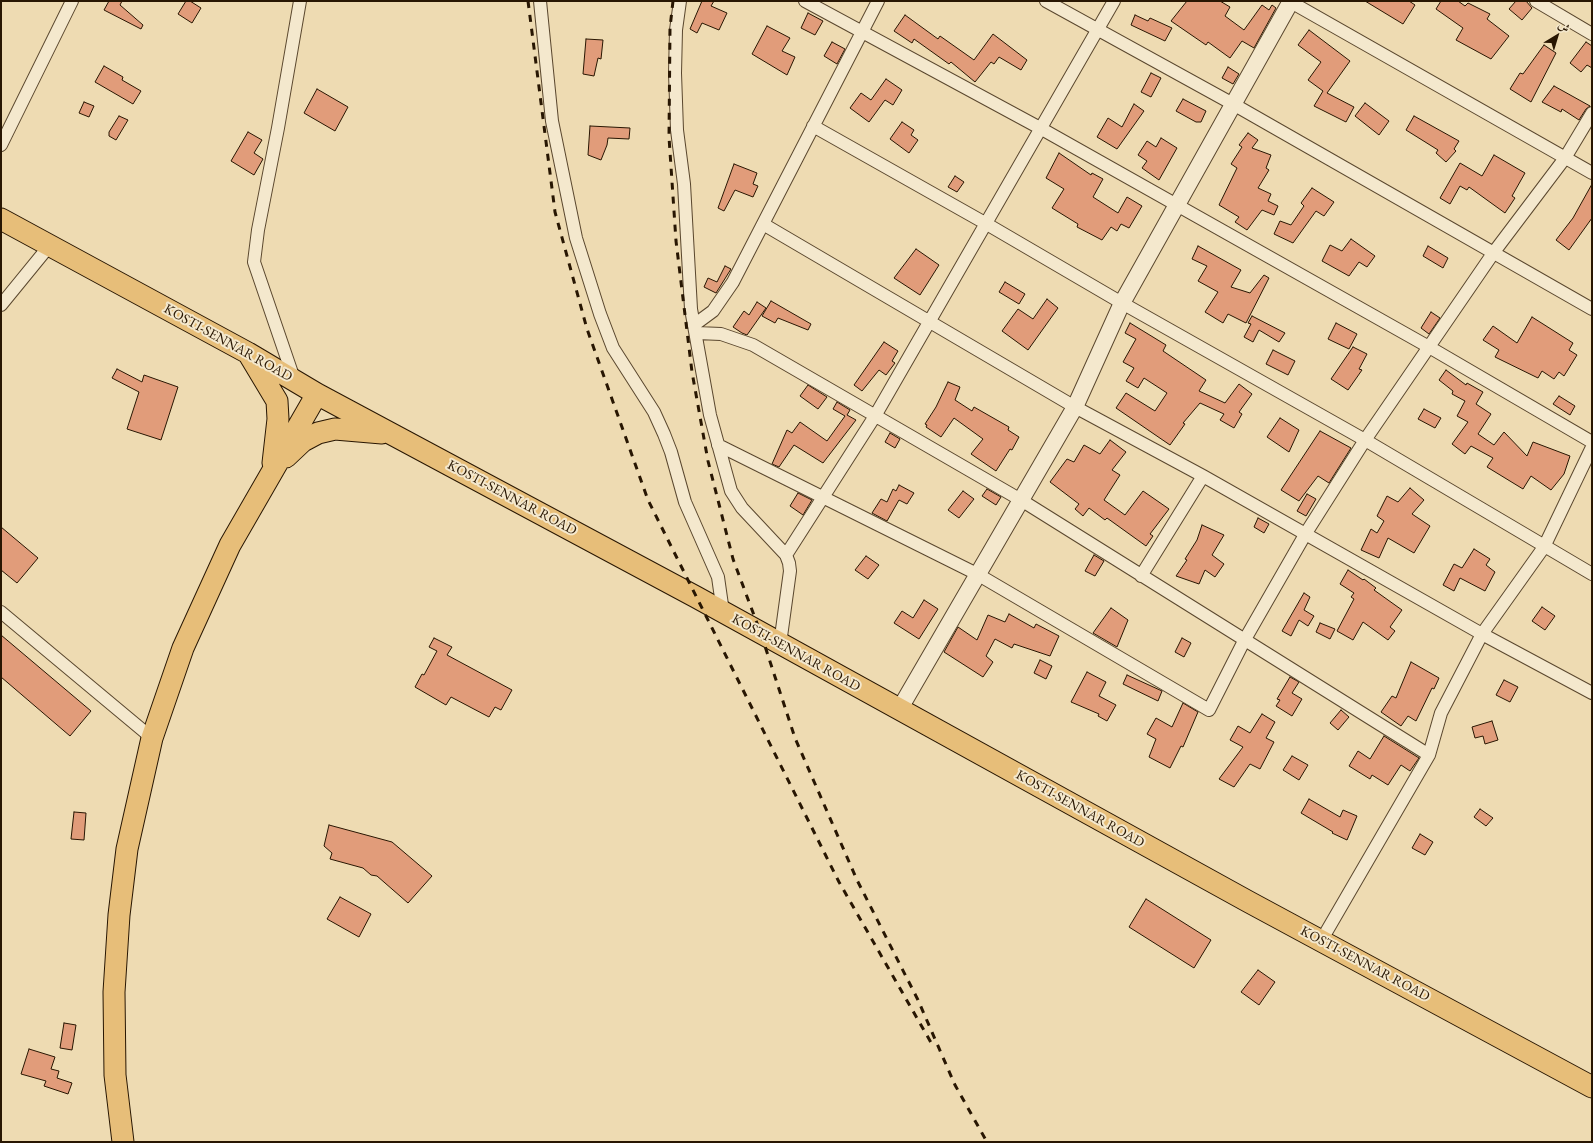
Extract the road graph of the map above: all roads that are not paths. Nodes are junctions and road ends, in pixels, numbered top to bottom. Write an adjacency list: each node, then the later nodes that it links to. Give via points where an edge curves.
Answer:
1 (72, 1): 18 (street)
2 (300, 1): 34 (street, via 254,262)
3 (540, 1): 54 (street, via 552,121 576,238 613,348 654,412 672,452 685,502 718,577)
4 (680, 1): 31 (street, via 676,30 678,130 684,184 689,291)
5 (804, 1): 12 (street)
6 (878, 1): 12 (street)
7 (1046, 1): 11 (street)
8 (1114, 1): 11 (street)
9 (1290, 1): 14 (street); 19 (street)
10 (1536, 1): 13 (street)
11 (1098, 30): 14 (street); 17 (street)
12 (862, 32): 16 (street); 17 (street)
13 (1592, 34)
14 (1233, 104): 21 (street); 26 (street)
15 (1592, 113): 19 (street)
16 (813, 126): 23 (street); 24 (street)
17 (1040, 128): 21 (street); 23 (street)
18 (1, 145)
19 (1565, 158): 20 (street); 26 (street)
20 (1592, 173)
21 (1176, 204): 27 (street); 32 (street)
22 (1, 219): 25 (highway, KOSTI-SENNAR ROAD)
23 (986, 223): 27 (street); 30 (street)
24 (763, 224): 30 (street); 31 (street, via 725,296)
25 (50, 245): 28 (street); 33 (highway, KOSTI-SENNAR ROAD)
26 (1494, 252): 29 (street); 32 (street)
27 (1122, 303): 36 (street); 39 (street)
28 (1, 305)
29 (1592, 309)
30 (929, 321): 36 (street); 37 (street)
31 (696, 329): 37 (street, via 753,345); 41 (street, via 710,415)
32 (1429, 347): 39 (street); 40 (street)
33 (248, 353): 34 (highway, KOSTI-SENNAR ROAD); 43 (highway, via 277,401 278,418)
34 (294, 380): 35 (highway, KOSTI-SENNAR ROAD)
35 (317, 394): 38 (highway, KOSTI-SENNAR ROAD); 43 (highway)
36 (1075, 407): 44 (street); 46 (street)
37 (875, 416): 45 (street); 46 (street)
38 (396, 435): 43 (highway, via 335,429 318,433 303,441); 54 (highway, KOSTI-SENNAR ROAD)
39 (1365, 440): 47 (street); 48 (street)
40 (1592, 442)
41 (718, 445): 45 (street); 49 (street, via 731,491 742,508)
42 (1592, 447): 48 (street)
43 (272, 472): 60 (highway, via 230,546 199,612 183,648)
44 (1203, 476): 47 (street); 52 (street)
45 (822, 496): 49 (street); 50 (street)
46 (1021, 500): 50 (street); 52 (street)
47 (1306, 533): 55 (street); 56 (street)
48 (1544, 547): 51 (street); 55 (street)
49 (786, 555): 57 (street, via 790,571)
50 (977, 574): 56 (street, via 1209,710); 59 (street)
51 (1592, 574)
52 (1140, 576): 56 (street)
53 (1, 612): 60 (street)
54 (723, 612): 57 (highway, KOSTI-SENNAR ROAD)
55 (1482, 634): 58 (street); 61 (street, via 1442,713)
56 (1244, 641): 61 (street)
57 (780, 644): 59 (highway, KOSTI-SENNAR ROAD)
58 (1592, 693)
59 (899, 710): 62 (highway, KOSTI-SENNAR ROAD)
60 (152, 738): 64 (highway, via 127,849 119,915 114,992 115,1074)
61 (1429, 755): 62 (street)
62 (1321, 941): 63 (highway, KOSTI-SENNAR ROAD)
63 (1592, 1087)
64 (123, 1142)

